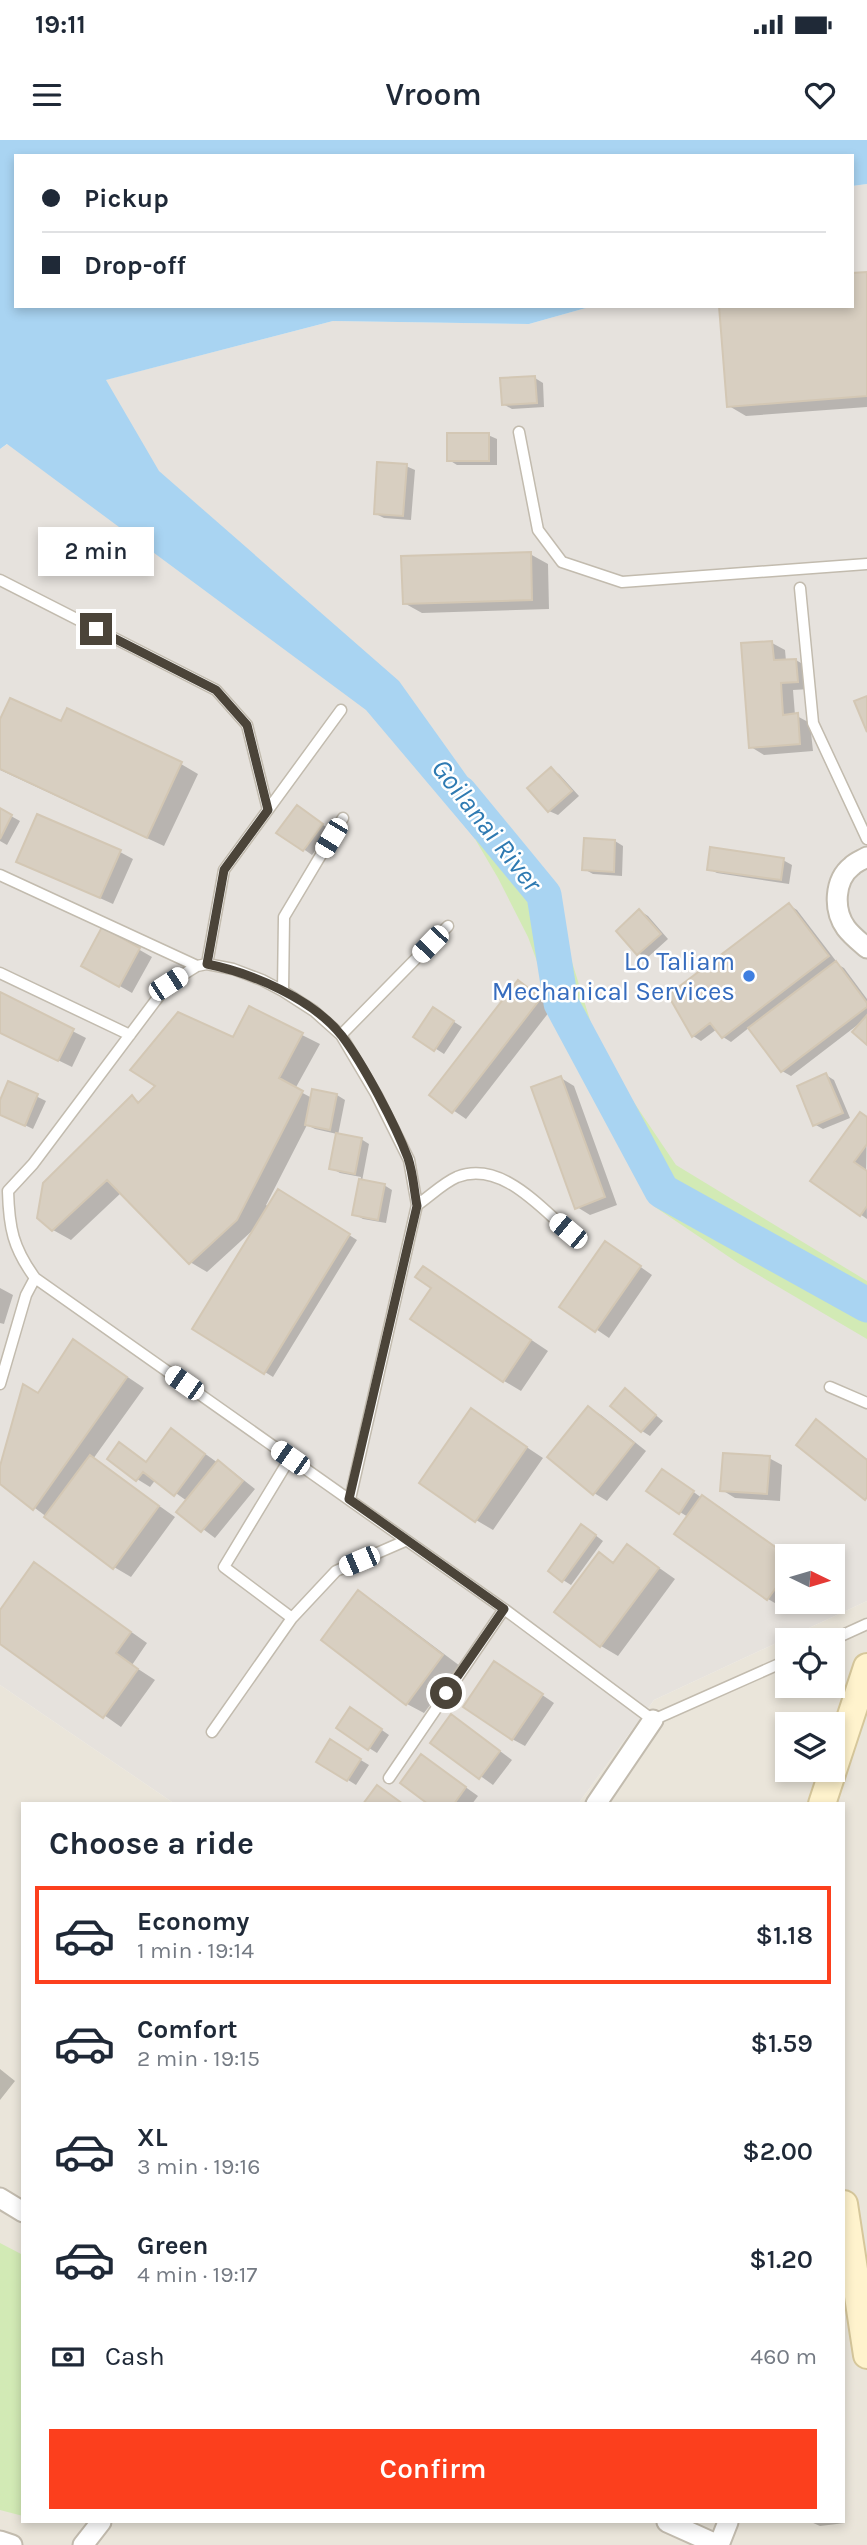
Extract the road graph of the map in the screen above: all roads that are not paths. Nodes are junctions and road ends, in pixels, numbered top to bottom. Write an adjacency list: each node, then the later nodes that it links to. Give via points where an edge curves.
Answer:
1 (519, 432): 2 (lane, via 538,530 562,562 622,582)
2 (867, 564)
3 (0, 580): 6 (lane, via 216,690 247,725)
4 (800, 588): 8 (lane, via 813,723)
5 (341, 710): 6 (lane)
6 (268, 810): 13 (lane, via 224,870)
7 (343, 818): 15 (lane, via 284,917)
8 (867, 839)
9 (867, 857): 12 (street, via 851,866 840,880 837,896 846,928)
10 (0, 875): 13 (lane)
11 (448, 926): 17 (lane)
12 (867, 948)
13 (202, 965): 15 (lane, via 233,969); 16 (lane, via 168,984)
14 (0, 973): 16 (lane)
15 (283, 991): 17 (lane)
16 (130, 1035): 19 (lane, via 8,1191)
17 (341, 1035): 18 (lane, via 409,1160)
18 (417, 1206): 20 (lane, via 456,1178 481,1172 513,1184); 26 (lane)
19 (5, 1230): 21 (lane)
20 (568, 1231)
21 (35, 1278): 22 (lane); 25 (lane)
22 (0, 1384)
23 (830, 1387): 24 (lane)
24 (867, 1403)
25 (290, 1458): 26 (lane); 29 (lane, via 224,1567)
26 (349, 1499): 27 (lane)
27 (405, 1541): 28 (lane); 29 (lane, via 336,1571)
28 (504, 1609): 34 (lane); 36 (lane)
29 (292, 1618): 35 (lane)
30 (867, 1624): 31 (lane)
31 (845, 1634)
32 (775, 1666): 34 (lane)
33 (867, 1667): 38 (main road)
34 (653, 1720): 37 (street)
35 (212, 1732)
36 (388, 1778)
37 (597, 1802)
38 (823, 1802)
39 (0, 2198): 40 (street)
40 (21, 2211)
41 (845, 2211): 42 (main road)
42 (867, 2355)
43 (100, 2523): 48 (street)
44 (669, 2523): 49 (street)
45 (728, 2523): 49 (street)
46 (0, 2541): 47 (street)
47 (12, 2545)
48 (83, 2545)
49 (719, 2545)

